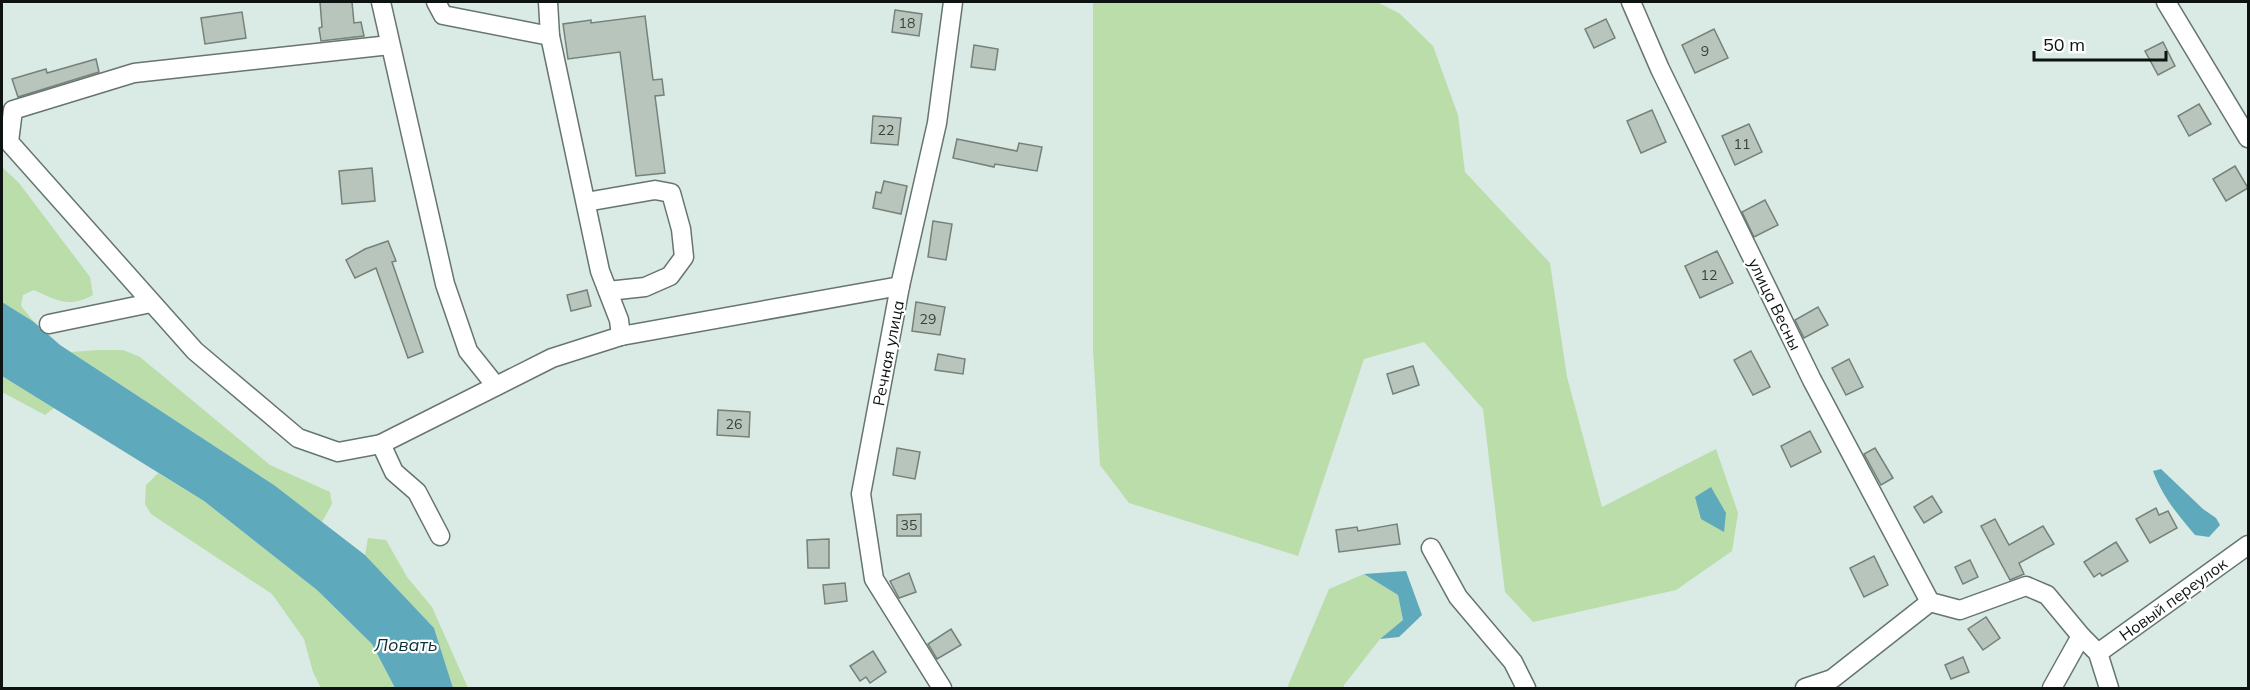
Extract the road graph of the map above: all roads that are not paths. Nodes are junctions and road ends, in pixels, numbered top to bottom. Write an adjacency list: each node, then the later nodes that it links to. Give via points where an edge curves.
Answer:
1 (381, 2): 8 (street)
2 (436, 2): 7 (street, via 443,15)
3 (548, 2): 7 (street)
4 (952, 2): 12 (street, Речная улица, via 937,123)
5 (1631, 2): 22 (street, улица Весны, via 1812,380)
6 (2166, 2): 10 (street)
7 (550, 36): 11 (street)
8 (390, 45): 9 (street, via 134,73 13,110); 17 (street, via 445,284 468,351)
9 (5, 134): 14 (street)
10 (2248, 138)
11 (586, 202): 13 (street); 13 (street, via 655,190 671,193 681,229 684,257 670,276 645,287)
12 (900, 286): 16 (street); 25 (street, Речная улица, via 861,494 874,579)
13 (608, 291): 16 (street)
14 (151, 303): 15 (street); 18 (street, via 195,351 298,438 338,452)
15 (49, 324)
16 (621, 336): 17 (street, via 552,358)
17 (496, 386): 18 (street)
18 (381, 444): 19 (street, via 394,472 417,492)
19 (440, 536)
20 (2248, 545): 24 (street, Новый переулок)
21 (1431, 548): 26 (street, via 1458,597 1513,662)
22 (1930, 602): 23 (street, via 1960,610 2026,586 2047,595); 27 (street, via 1832,679)
23 (2081, 636): 24 (street); 28 (street)
24 (2098, 653): 29 (street)
25 (942, 688)
26 (1526, 688)
27 (1805, 688)
28 (2052, 688)
29 (2109, 688)

